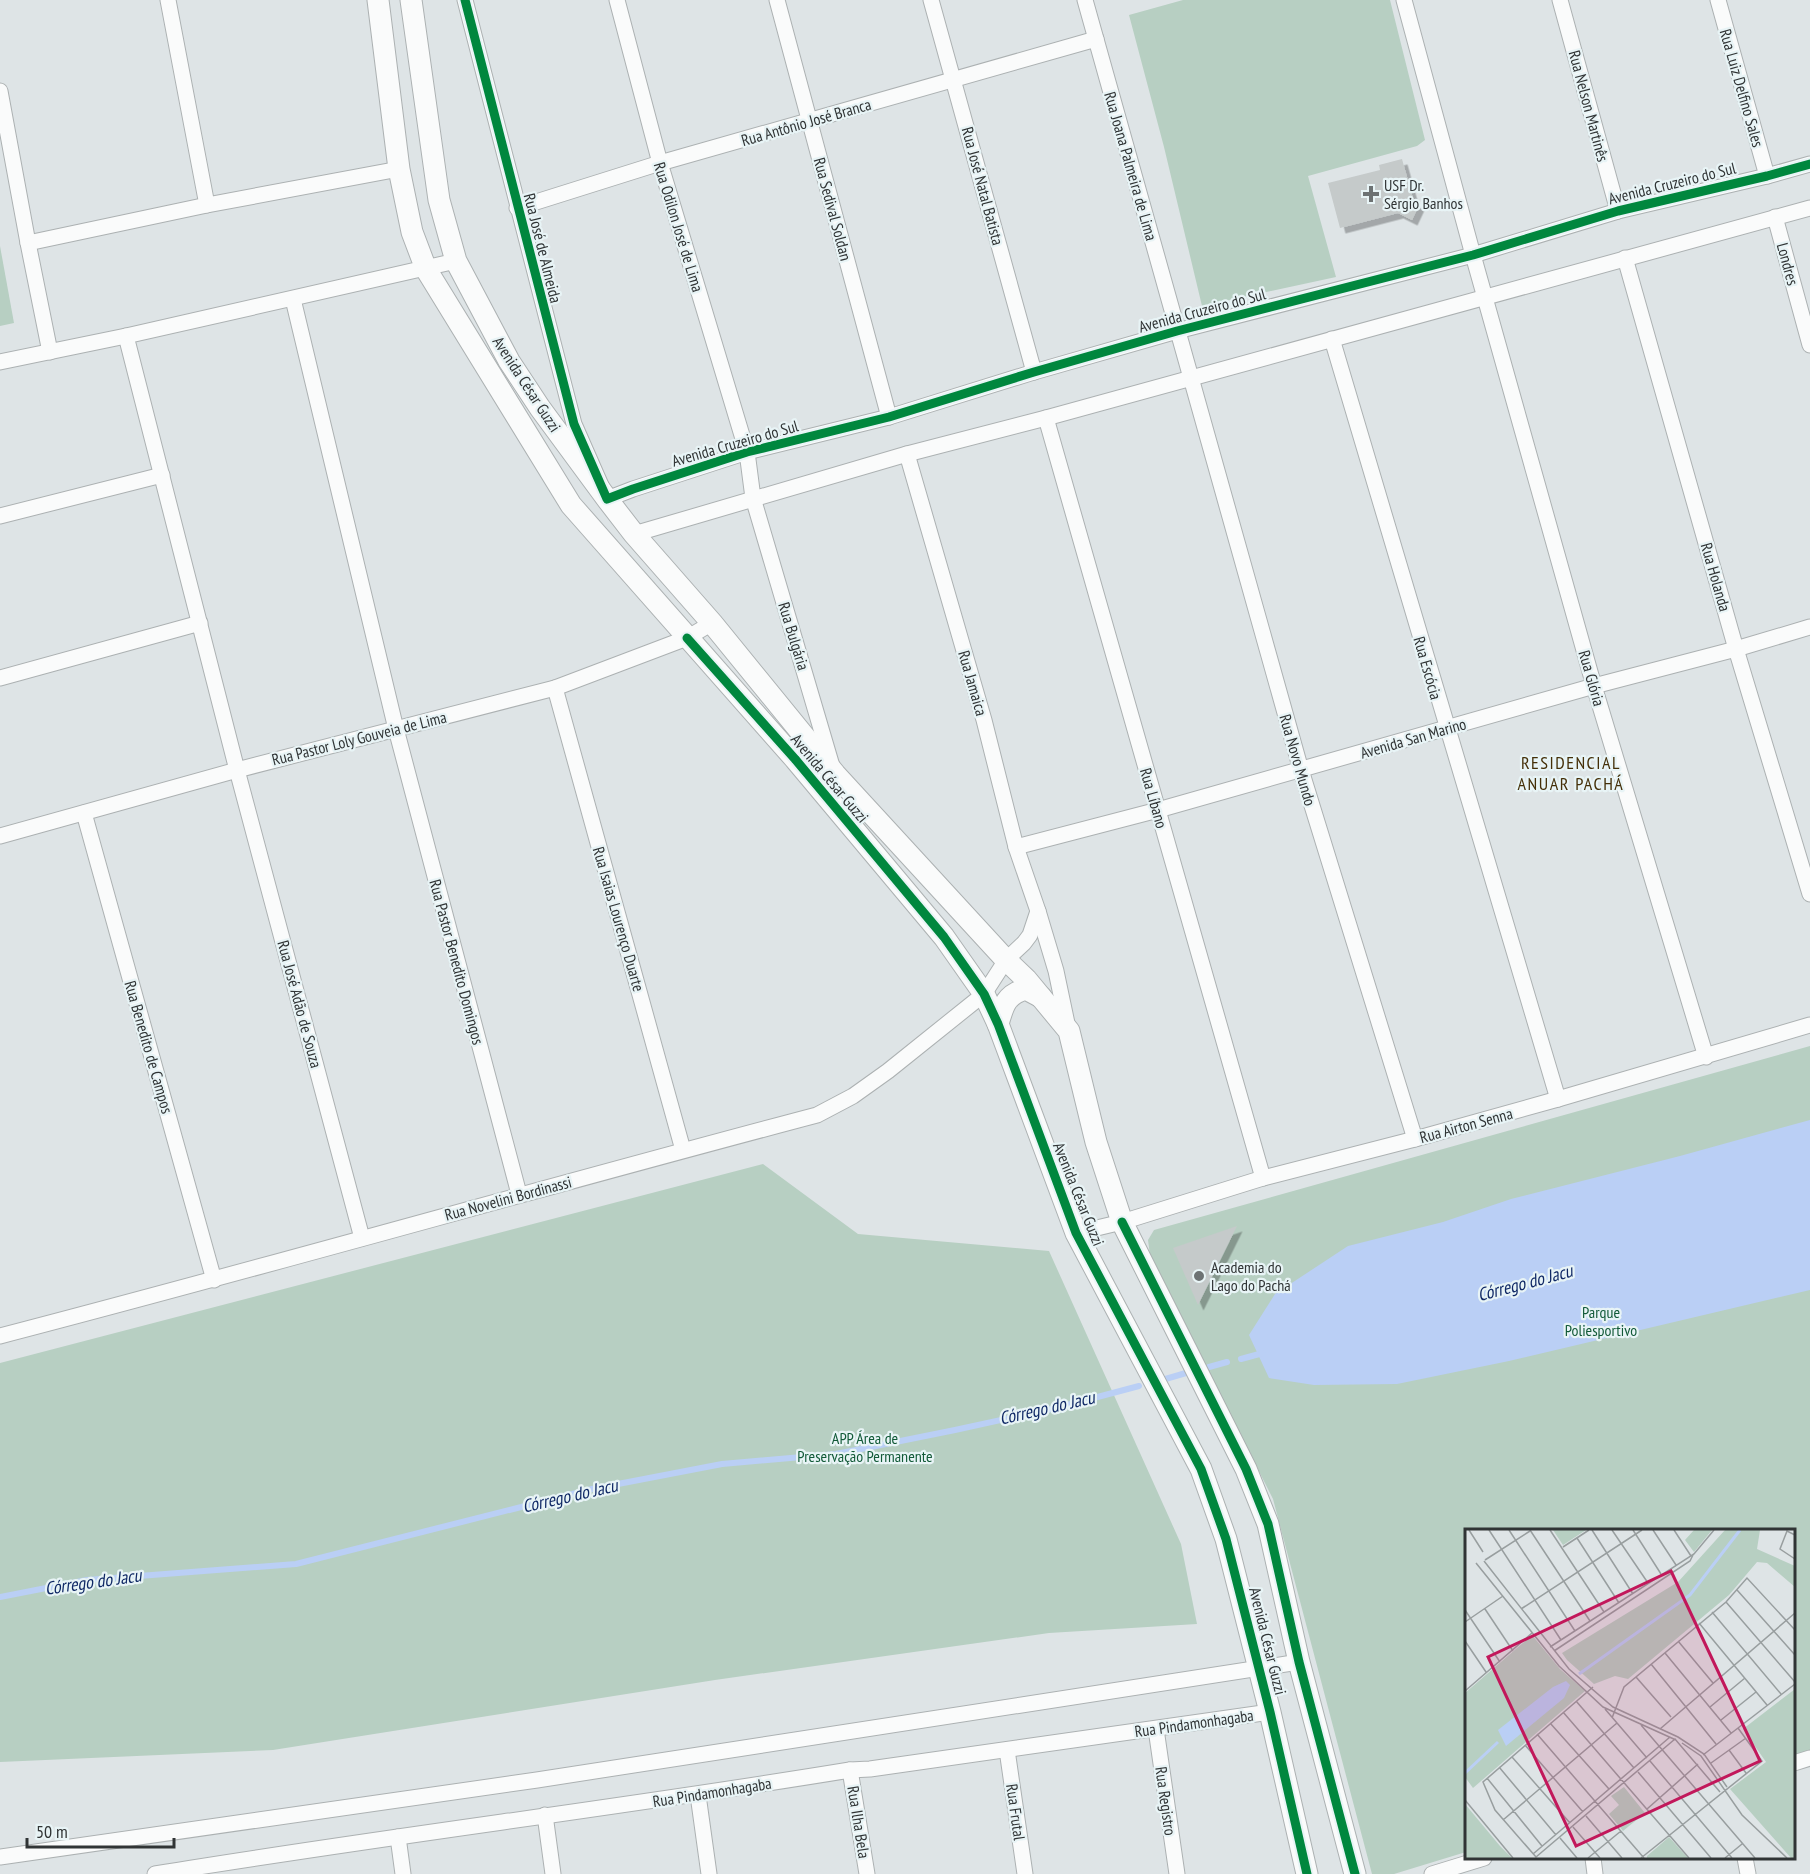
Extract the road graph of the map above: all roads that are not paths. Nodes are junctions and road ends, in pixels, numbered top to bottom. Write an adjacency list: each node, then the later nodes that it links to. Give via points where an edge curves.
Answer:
1 (168, 0): 20 (street)
2 (378, 0): 18 (street, Avenida César Guzzi)
3 (411, 0): 28 (street, Avenida César Guzzi, via 439,200)
4 (465, 0): 21 (street, Rua José de Almeida)
5 (617, 0): 16 (street, Rua Odilon José de Lima)
6 (777, 0): 15 (street, Rua Sedival Soldan)
7 (931, 0): 13 (street, Rua José Natal Batista)
8 (1085, 0): 12 (street, Rua Joana Palmeira de Lima)
9 (1404, 0): 26 (street, Rua Glória)
10 (1560, 0): 23 (street, Rua Nelson Martinês)
11 (1718, 0): 19 (street, Rua Luiz Delfino Sales)
12 (1096, 39): 13 (street, Rua Antônio José Branca); 32 (street, Rua Joana Palmeira de Lima)
13 (953, 80): 15 (street, Rua Antônio José Branca); 38 (street, Rua José Natal Batista)
14 (0, 91): 25 (street)
15 (810, 121): 16 (street, Rua Antônio José Branca); 40 (street, Rua Sedival Soldan)
16 (660, 164): 21 (street, Rua Antônio José Branca); 42 (street, Rua Odilon José de Lima)
17 (1810, 164): 19 (street, Avenida Cruzeiro do Sul)
18 (399, 169): 20 (street); 29 (street, Avenida César Guzzi, via 412,232)
19 (1767, 176): 23 (street, Avenida Cruzeiro do Sul)
20 (207, 205): 25 (street)
21 (517, 208): 46 (street, Rua José de Almeida, via 574,424)
22 (1810, 208): 24 (street)
23 (1618, 211): 26 (street, Avenida Cruzeiro do Sul)
24 (1775, 217): 27 (street); 35 (street, Londres)
25 (28, 243): 36 (street)
26 (1473, 255): 30 (street, Rua Glória); 32 (street, Avenida Cruzeiro do Sul)
27 (1625, 258): 30 (street); 53 (street, Rua Holanda)
28 (456, 261): 29 (street); 46 (street, Avenida César Guzzi, via 509,361)
29 (426, 269): 31 (street); 52 (street, Avenida César Guzzi, via 571,505)
30 (1485, 297): 34 (street); 55 (street, Rua Glória)
31 (293, 299): 33 (street); 58 (street, Rua Pastor Benedito Domingos)
32 (1177, 331): 38 (street, Avenida Cruzeiro do Sul); 39 (street, Rua Joana Palmeira de Lima)
33 (126, 336): 36 (street); 44 (street, Rua José Adão de Souza)
34 (1332, 339): 39 (street); 57 (street, Rua Escócia)
35 (1810, 345)
36 (50, 352): 37 (street)
37 (0, 362)
38 (1034, 372): 40 (street, Avenida Cruzeiro do Sul)
39 (1190, 378): 41 (street); 60 (street, Rua Novo Mundo)
40 (889, 417): 42 (street, Avenida Cruzeiro do Sul)
41 (1046, 418): 43 (street); 62 (street, Rua Líbano)
42 (747, 452): 45 (street, Rua Odilon José de Lima); 46 (street, Avenida Cruzeiro do Sul)
43 (907, 454): 45 (street); 65 (street, Rua Jamaica, via 984,720)
44 (162, 475): 47 (street); 49 (street, Rua José Adão de Souza)
45 (753, 498): 48 (street); 61 (street, Rua Bulgária)
46 (607, 500): 48 (street, Avenida César Guzzi)
47 (0, 516)
48 (634, 534): 50 (street, Avenida César Guzzi)
49 (200, 623): 54 (street); 59 (street, Rua José Adão de Souza)
50 (712, 623): 52 (street, Rua Pastor Loly Gouveia de Lima); 61 (street, Avenida César Guzzi)
51 (1810, 627): 53 (street, Avenida San Marino)
52 (687, 638): 56 (street, Rua Pastor Loly Gouveia de Lima); 69 (street, Avenida César Guzzi, via 795,759 944,937)
53 (1736, 650): 55 (street, Avenida San Marino); 66 (street, Rua Holanda)
54 (0, 678)
55 (1594, 686): 57 (street, Avenida San Marino); 74 (street, Rua Glória)
56 (555, 688): 58 (street, Rua Pastor Loly Gouveia de Lima); 77 (street, Rua Isaias Lourenço Duarte)
57 (1446, 728): 60 (street, Avenida San Marino); 75 (street, Rua Escócia)
58 (396, 729): 59 (street, Rua Pastor Loly Gouveia de Lima); 79 (street, Rua Pastor Benedito Domingos)
59 (237, 770): 63 (street, Rua Pastor Loly Gouveia de Lima); 82 (street, Rua José Adão de Souza)
60 (1301, 770): 62 (street, Avenida San Marino); 76 (street, Rua Novo Mundo)
61 (835, 774): 68 (street, Avenida César Guzzi)
62 (1158, 810): 65 (street, Avenida San Marino); 78 (street, Rua Líbano)
63 (84, 813): 64 (street, Rua Pastor Loly Gouveia de Lima); 83 (street, Rua Benedito de Campos)
64 (0, 836)
65 (1016, 847): 67 (street, Rua Jamaica)
66 (1810, 894)
67 (1038, 911): 68 (street, via 1030,934); 73 (street, Rua Jamaica)
68 (1006, 960): 69 (street, Rua Novelini Bordinassi); 70 (street, Avenida César Guzzi)
69 (984, 994): 71 (street, Avenida César Guzzi); 77 (street, Rua Novelini Bordinassi, via 888,1071 817,1115)
70 (1041, 997): 71 (street, via 1026,989 1015,992 1003,1006); 73 (street, Avenida César Guzzi)
71 (998, 1024): 81 (street, Avenida César Guzzi)
72 (1810, 1025): 74 (street, Rua Airton Senna)
73 (1069, 1031): 80 (street, Avenida César Guzzi, via 1096,1142)
74 (1706, 1057): 75 (street, Rua Airton Senna)
75 (1558, 1099): 76 (street, Rua Airton Senna)
76 (1415, 1139): 78 (street, Rua Airton Senna)
77 (684, 1150): 79 (street, Rua Novelini Bordinassi)
78 (1263, 1178): 80 (street, Rua Airton Senna)
79 (519, 1194): 82 (street, Rua Novelini Bordinassi)
80 (1122, 1222): 81 (street, Rua Airton Senna); 85 (street, Avenida César Guzzi, via 1246,1469 1268,1524)
81 (1076, 1233): 86 (street, Avenida César Guzzi, via 1201,1469 1226,1539)
82 (362, 1238): 83 (street, Rua Novelini Bordinassi)
83 (214, 1280): 84 (street, Rua Novelini Bordinassi)
84 (0, 1336)
85 (1299, 1662): 86 (street); 109 (street, Avenida César Guzzi)
86 (1259, 1669): 87 (street, Avenida César Guzzi); 96 (street, via 537,1780)
87 (1270, 1712): 88 (street, Rua Pindamonhagaba); 108 (street, Avenida César Guzzi)
88 (1156, 1729): 89 (street, Rua Pindamonhagaba); 107 (street, Rua Registro)
89 (1007, 1750): 92 (street, Rua Pindamonhagaba); 106 (street, Rua Frutal)
90 (1810, 1758): 91 (street)
91 (1795, 1763)
92 (850, 1770): 93 (street, Rua Pindamonhagaba); 105 (street, Rua Ilha Bela)
93 (698, 1795): 94 (street, Rua Pindamonhagaba); 104 (street)
94 (544, 1815): 95 (street, Rua Pindamonhagaba); 103 (street)
95 (398, 1837): 100 (street, Rua Pindamonhagaba); 102 (street)
96 (0, 1857)
97 (1478, 1859): 110 (street)
98 (1593, 1859): 111 (street)
99 (1745, 1859): 112 (street)
100 (240, 1867): 101 (street, Rua Pindamonhagaba)
101 (155, 1874)
102 (403, 1874)
103 (553, 1874)
104 (710, 1874)
105 (867, 1874)
106 (1025, 1874)
107 (1177, 1874)
108 (1307, 1874)
109 (1355, 1874)
110 (1432, 1874)
111 (1595, 1874)
112 (1748, 1874)

